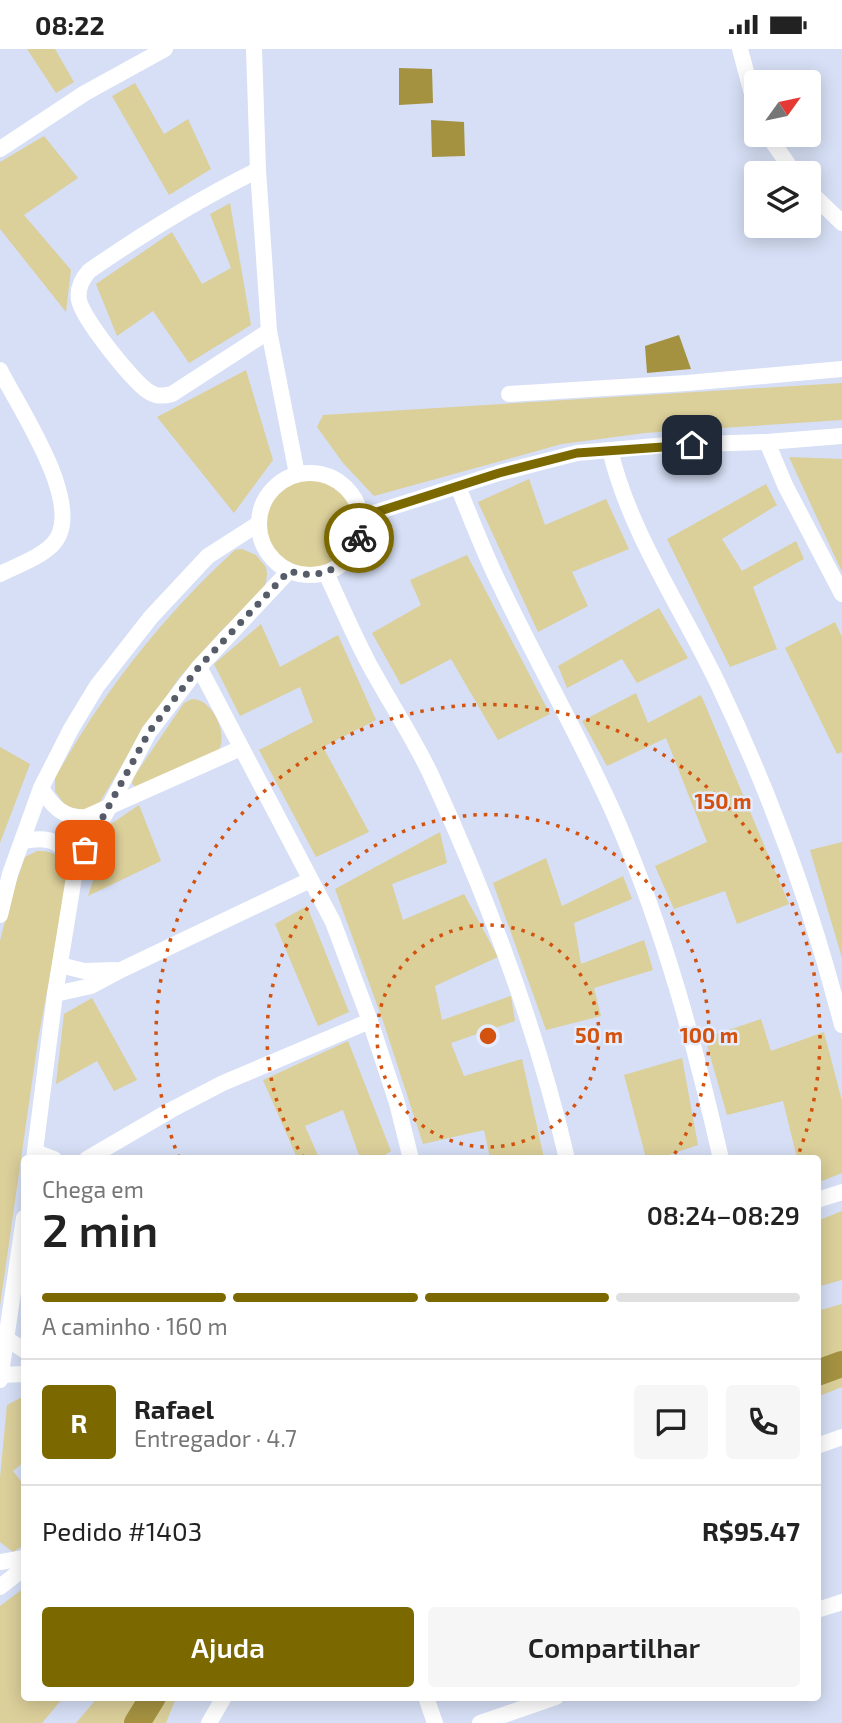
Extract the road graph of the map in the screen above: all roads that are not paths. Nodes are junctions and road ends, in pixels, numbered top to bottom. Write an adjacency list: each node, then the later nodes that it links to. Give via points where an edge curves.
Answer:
1 (165, 49): 5 (street, via 85,93)
2 (254, 49): 6 (street)
3 (740, 49): 4 (street)
4 (746, 70)
5 (0, 149)
6 (258, 170): 9 (street); 9 (street, via 156,225 89,271 79,298 89,324 141,386 159,396 172,394)
7 (821, 203): 8 (street)
8 (842, 223)
9 (269, 331): 17 (street)
10 (842, 369): 13 (street)
11 (0, 370): 12 (street)
12 (5, 393): 23 (street, via 55,476 63,507 52,545)
13 (509, 394)
14 (842, 436): 15 (street)
15 (767, 442): 16 (street); 24 (street)
16 (610, 450): 18 (street, via 566,456); 37 (street, via 628,508 749,750 805,898)
17 (297, 474): 19 (street, via 314,472 346,486); 20 (street, via 269,492)
18 (458, 487): 19 (street); 42 (street, via 500,585 618,822 643,885 663,938)
19 (361, 517): 22 (street, via 354,552)
20 (258, 524): 21 (street, via 267,552); 27 (street, via 208,556 151,617 97,686)
21 (289, 571): 22 (street); 25 (street)
22 (326, 573): 41 (street, via 463,848 515,977)
23 (0, 574)
24 (842, 594)
25 (199, 667): 26 (street); 28 (street, via 149,732)
26 (241, 748): 28 (street); 31 (street)
27 (41, 788): 28 (street, via 51,804 76,818); 29 (street)
28 (106, 809): 30 (street)
29 (23, 841): 30 (street, via 57,842 67,851); 32 (street)
30 (75, 871): 33 (street)
31 (310, 880): 34 (street); 36 (street, via 333,922)
32 (0, 915)
33 (60, 965): 34 (street, via 83,971); 35 (street)
34 (121, 970): 35 (street, via 91,986)
35 (55, 994): 38 (street)
36 (370, 1021): 39 (street, via 223,1083); 40 (street)
37 (842, 1025)
38 (35, 1155)
39 (94, 1155)
40 (410, 1155)
41 (566, 1155)
42 (720, 1155)
43 (842, 1192): 44 (street)
44 (821, 1199)
45 (21, 1236): 46 (street)
46 (5, 1338): 47 (street); 49 (street)
47 (21, 1348)
48 (21, 1374): 49 (street)
49 (0, 1378)
50 (842, 1437): 51 (street)
51 (821, 1445)
52 (21, 1558): 53 (street)
53 (0, 1562)
54 (21, 1570): 55 (street)
55 (0, 1587)
56 (842, 1602): 57 (street)
57 (821, 1610)
58 (223, 1701): 61 (street)
59 (427, 1701): 62 (street)
60 (544, 1701): 63 (street)
61 (209, 1723)
62 (435, 1723)
63 (480, 1723)

